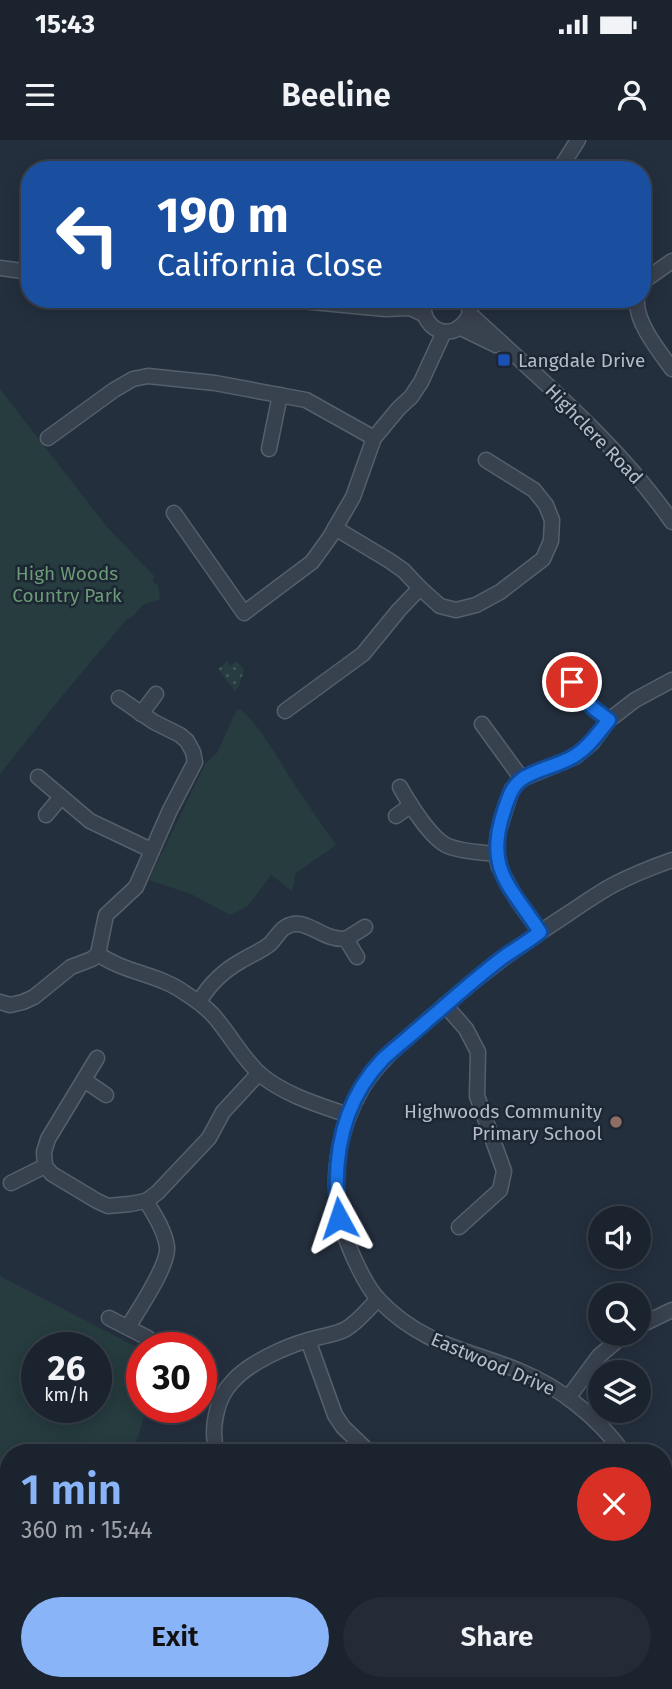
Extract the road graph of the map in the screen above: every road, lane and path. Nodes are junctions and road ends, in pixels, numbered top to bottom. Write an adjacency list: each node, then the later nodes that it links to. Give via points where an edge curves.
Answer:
1 (578, 140): 2 (street)
2 (565, 161)
3 (672, 261): 6 (street)
4 (0, 268): 5 (street)
5 (21, 271)
6 (651, 276)
7 (375, 308): 11 (street)
8 (466, 308): 13 (street)
9 (472, 308): 15 (street, Highclere Road)
10 (637, 308): 17 (street, via 645,329)
11 (386, 309): 12 (street)
12 (426, 312): 14 (street, via 435,329); 16 (street)
13 (459, 327): 14 (street); 15 (street, Highclere Road)
14 (444, 332): 16 (street)
15 (510, 351): 24 (street, Highclere Road, via 609,446)
16 (433, 357): 20 (street, via 411,397)
17 (672, 369)
18 (280, 394): 19 (street, via 148,376 114,390); 20 (street, via 306,400); 21 (street)
19 (48, 438)
20 (374, 438): 25 (street, via 353,497)
21 (268, 449)
22 (486, 460): 26 (street, via 534,490 546,505 552,520 551,541 543,559 500,592 456,610 440,606)
23 (174, 513): 25 (street, via 244,613 312,562)
24 (672, 522)
25 (335, 528): 26 (street, via 404,571)
26 (420, 589): 31 (street, via 363,654)
27 (672, 680): 33 (street)
28 (572, 682): 33 (street)
29 (156, 694): 32 (street)
30 (119, 698): 32 (street)
31 (285, 711)
32 (141, 714): 42 (street, via 187,741 195,762)
33 (609, 720): 36 (street, via 575,757)
34 (482, 724): 36 (street)
35 (38, 777): 38 (street)
36 (522, 779): 43 (street, via 512,789 503,813)
37 (400, 787): 39 (street)
38 (61, 797): 40 (street); 42 (street, via 90,821)
39 (411, 805): 41 (street); 43 (street, via 444,845)
40 (46, 815)
41 (396, 816)
42 (152, 850): 48 (street, via 136,887 106,915)
43 (496, 854): 46 (street, via 506,883)
44 (672, 860): 46 (street, Eastwood Drive, via 613,885)
45 (365, 927): 47 (street)
46 (540, 932): 52 (street, Eastwood Drive)
47 (346, 939): 49 (street); 51 (street, via 328,937 306,924 281,929 270,943 227,969)
48 (98, 954): 50 (street, via 71,967 34,997 10,1005); 51 (street)
49 (357, 957)
50 (0, 1002)
51 (199, 1002): 54 (street)
52 (445, 1005): 57 (street, Eastwood Drive, via 382,1060); 61 (street, via 478,1052 477,1096 504,1171 500,1190)
53 (97, 1058): 55 (street)
54 (259, 1073): 57 (street, via 302,1098); 60 (street, via 223,1112 209,1138)
55 (84, 1080): 56 (street); 58 (street, via 48,1139)
56 (106, 1095)
57 (348, 1115): 62 (street, Eastwood Drive, via 337,1164 339,1218 358,1267)
58 (45, 1166): 59 (street); 60 (street, via 108,1206)
59 (11, 1183)
60 (146, 1201): 66 (street, via 167,1248 159,1274)
61 (459, 1227)
62 (378, 1299): 68 (street, via 345,1329); 70 (street, Eastwood Drive, via 434,1340 519,1371)
63 (672, 1310): 65 (street)
64 (109, 1318): 66 (street)
65 (651, 1320)
66 (128, 1327): 67 (street)
67 (137, 1332)
68 (308, 1340): 71 (street, via 255,1364 233,1380 219,1403); 72 (street, via 335,1415)
69 (611, 1346): 70 (street)
70 (568, 1398): 73 (street, Eastwood Drive)
71 (214, 1444)
72 (361, 1444)
73 (616, 1444)

